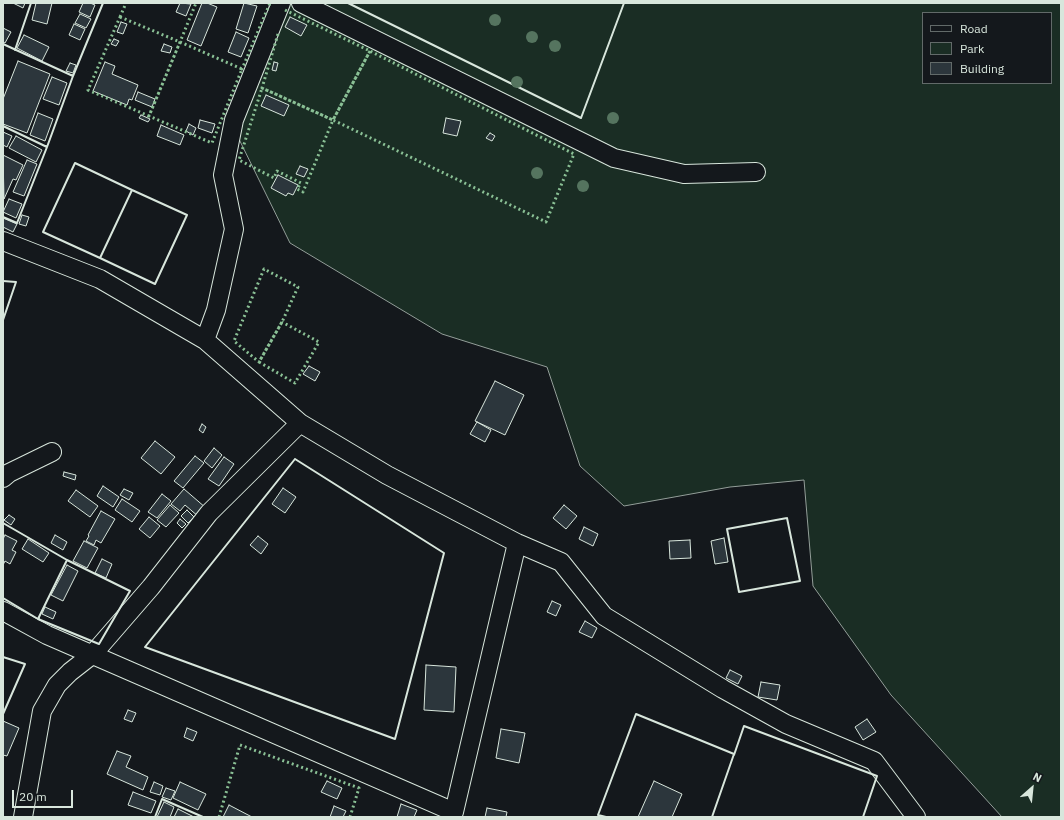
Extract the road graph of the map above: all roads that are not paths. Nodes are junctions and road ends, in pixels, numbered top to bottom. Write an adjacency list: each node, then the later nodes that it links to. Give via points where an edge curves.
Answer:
1 (281, 3): 5 (street, via 234,120 223,175 234,229 216,310)
2 (301, 3): 3 (street, via 614,158 684,174)
3 (756, 172)
4 (3, 241): 5 (street, via 100,278)
5 (205, 340): 6 (street)
6 (300, 424): 9 (street, via 387,475); 11 (street, via 209,513 151,587)
7 (52, 452): 8 (street)
8 (3, 478)
9 (517, 543): 12 (street); 14 (street, via 561,562 604,616 657,650 786,724 874,761)
10 (3, 611): 11 (street, via 47,636)
11 (93, 654): 12 (street); 13 (street, via 57,685 42,711)
12 (453, 815)
13 (23, 817)
14 (916, 817)

